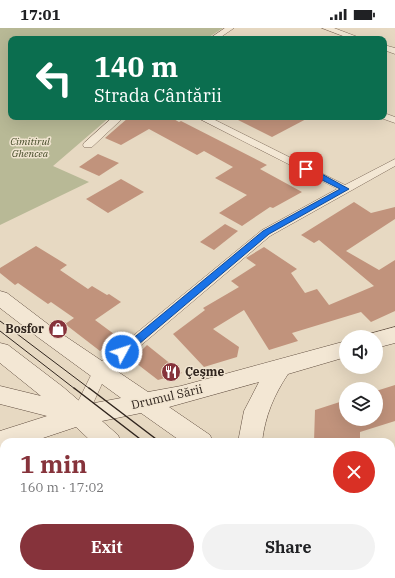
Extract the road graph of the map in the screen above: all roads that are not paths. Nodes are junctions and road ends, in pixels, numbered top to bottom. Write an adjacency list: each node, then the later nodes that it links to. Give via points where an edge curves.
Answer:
1 (230, 28): 3 (street)
2 (326, 28): 4 (street)
3 (218, 36)
4 (350, 36)
5 (116, 120): 7 (street)
6 (207, 120): 9 (street)
7 (88, 145)
8 (395, 162): 9 (street)
9 (345, 189): 16 (street, via 266,232)
10 (0, 298): 16 (main road)
11 (395, 335): 12 (main road)
12 (383, 338)
13 (0, 351): 19 (main road)
14 (339, 351): 15 (main road, Drumul Sării)
15 (281, 367): 18 (main road, Drumul Sării, via 188,394); 23 (main road, via 259,402)
16 (100, 371): 18 (main road); 19 (street)
17 (0, 395): 19 (main road)
18 (146, 403): 19 (main road, Drumul Sării); 22 (main road)
19 (79, 416): 20 (main road, Drumul Sării); 21 (main road)
20 (12, 438)
21 (104, 438)
22 (195, 438)
23 (250, 438)

